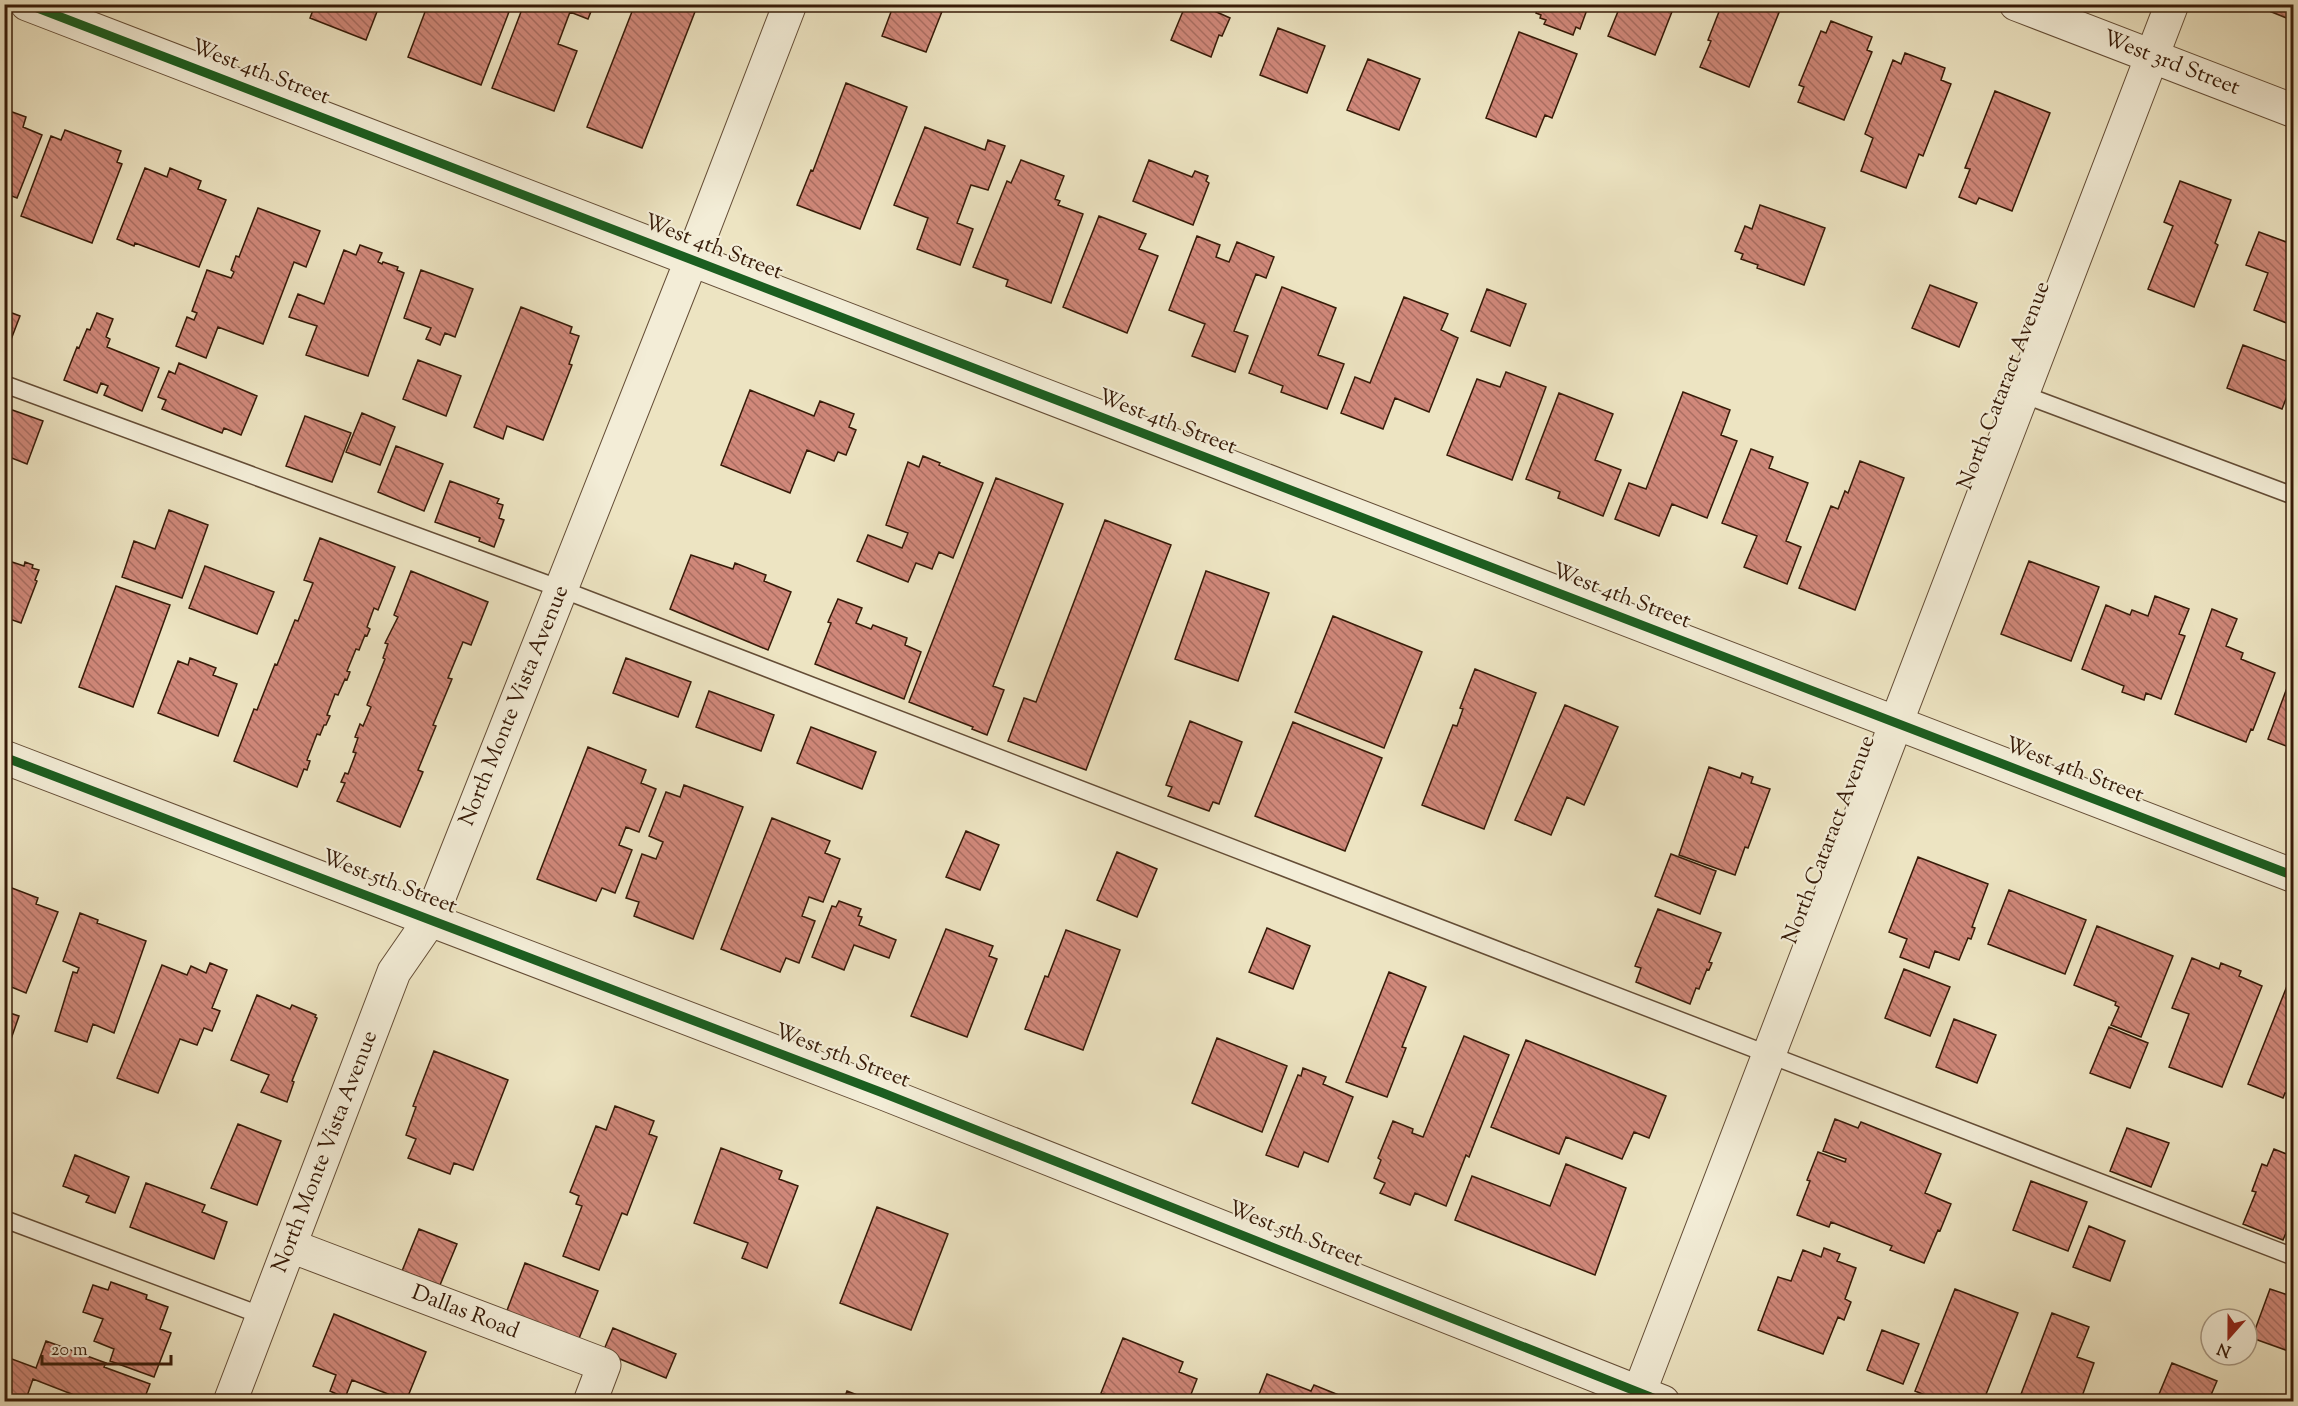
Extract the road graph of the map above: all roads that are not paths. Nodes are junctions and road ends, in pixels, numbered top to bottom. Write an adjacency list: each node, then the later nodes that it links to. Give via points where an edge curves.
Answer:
1 (789, 4): 7 (street, North Monte Vista Avenue)
2 (2016, 4): 5 (street, West 3rd Street)
3 (2172, 4): 5 (street, North Cataract Avenue)
4 (30, 5): 7 (street, West 4th Street)
5 (2152, 57): 6 (street, West 3rd Street); 9 (street, North Cataract Avenue)
6 (2294, 111)
7 (691, 261): 11 (street, North Monte Vista Avenue); 12 (street, West 4th Street)
8 (4, 384): 11 (lane)
9 (2022, 394): 10 (lane); 12 (street, North Cataract Avenue)
10 (2294, 496)
11 (561, 589): 15 (street, North Monte Vista Avenue); 16 (lane)
12 (1896, 724): 14 (street, West 4th Street); 16 (street, North Cataract Avenue)
13 (4, 757): 15 (street, West 5th Street)
14 (2294, 876)
15 (430, 920): 18 (street, North Monte Vista Avenue, via 394,972); 21 (street, West 5th Street, via 883,1093)
16 (1769, 1055): 19 (lane); 21 (street, North Cataract Avenue)
17 (4, 1219): 20 (lane)
18 (291, 1246): 20 (street, North Monte Vista Avenue); 23 (street, Dallas Road, via 604,1365)
19 (2294, 1257)
20 (263, 1316): 22 (street, North Monte Vista Avenue)
21 (1646, 1398)
22 (230, 1401)
23 (590, 1401)

